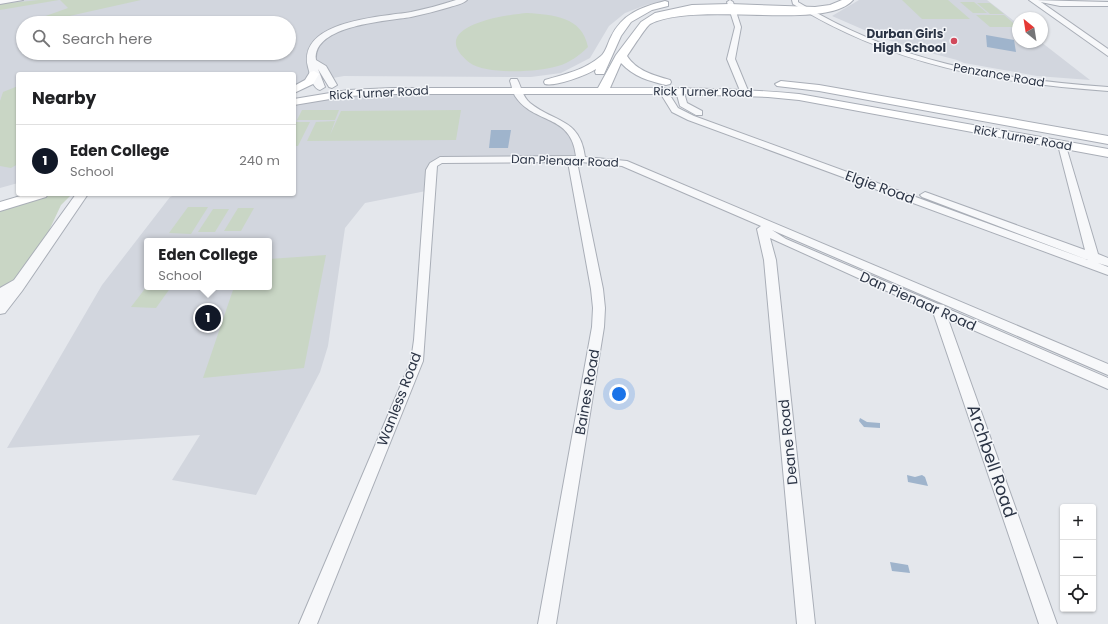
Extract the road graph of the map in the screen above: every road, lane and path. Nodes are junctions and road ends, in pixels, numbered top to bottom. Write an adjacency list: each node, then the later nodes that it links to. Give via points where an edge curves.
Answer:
1 (20, 0): 7 (street)
2 (463, 0): 21 (street, via 338,29 320,39 312,48)
3 (827, 0): 10 (main road)
4 (848, 0): 11 (main road)
5 (1034, 0): 6 (street); 13 (street)
6 (1047, 1): 9 (street); 14 (street)
7 (0, 2)
8 (732, 4): 10 (main road); 15 (main road, via 686,2 648,9 625,20); 16 (main road, via 664,13 643,26); 30 (street, via 738,27 731,59)
9 (1108, 4)
10 (801, 5): 11 (main road); 12 (street, Penzance Road); 17 (street, Penzance Road, via 841,30)
11 (840, 5): 12 (main road)
12 (825, 16): 17 (street, Penzance Road)
13 (1088, 39): 14 (street); 18 (street)
14 (1105, 41)
15 (614, 42): 16 (main road); 19 (main road)
16 (631, 44): 20 (main road)
17 (895, 48): 24 (street, Penzance Road, via 981,71)
18 (1108, 53)
19 (608, 55): 23 (main road, via 586,71); 27 (main road)
20 (621, 55): 27 (main road); 28 (main road, via 636,72)
21 (313, 61): 22 (street); 29 (street, via 323,68)
22 (314, 74): 29 (street); 32 (main road, via 309,82)
23 (549, 82): 26 (main road, Rick Turner Road); 27 (main road, Rick Turner Road)
24 (1053, 82): 25 (street, Penzance Road); 31 (street, Penzance Road)
25 (1108, 84)
26 (516, 86): 27 (main road, Rick Turner Road); 29 (main road, Rick Turner Road, via 370,81); 35 (main road, Rick Turner Road); 38 (street, Baines Road)
27 (599, 86): 28 (main road, Rick Turner Road)
28 (665, 86): 30 (main road, Rick Turner Road); 36 (main road, Rick Turner Road); 39 (street, Elgie Road, via 675,110 681,114)
29 (326, 87): 33 (main road, Rick Turner Road); 34 (main road); 37 (main road)
30 (743, 88): 36 (main road, Rick Turner Road); 40 (main road, Rick Turner Road, via 790,84 819,88); 41 (main road, Rick Turner Road)
31 (1108, 89)
32 (296, 90)
33 (296, 91)
34 (369, 91): 35 (main road, Rick Turner Road); 37 (main road, Rick Turner Road)
35 (503, 91): 38 (main road)
36 (680, 91): 39 (street, Elgie Road, via 683,104)
37 (298, 101)
38 (526, 103): 43 (street, Baines Road, via 571,131 579,143)
39 (715, 122): 54 (street, Elgie Road)
40 (1108, 140)
41 (1062, 145): 42 (main road, Rick Turner Road); 54 (street)
42 (1108, 153)
43 (576, 160): 44 (street, Dan Pienaar Road, via 447,159); 50 (street, Dan Pienaar Road, via 624,163); 64 (street, Baines Road, via 597,289 598,327)
44 (436, 162): 63 (street, Wanless Road, via 431,170 417,361)
45 (16, 191): 46 (main road)
46 (0, 195)
47 (35, 196): 49 (main road)
48 (81, 196): 57 (street)
49 (0, 207)
50 (733, 209): 51 (street, Dan Pienaar Road); 52 (street, Dan Pienaar Road)
51 (762, 229): 52 (street, Dan Pienaar Road); 53 (street, Deane Road)
52 (785, 237): 53 (street); 59 (street, Dan Pienaar Road)
53 (770, 260): 65 (street, Deane Road)
54 (1094, 261): 55 (street, Elgie Road); 56 (street, Elgie Road)
55 (1108, 262)
56 (1108, 271)
57 (19, 284): 58 (street); 60 (street)
58 (0, 294)
59 (941, 305): 61 (street, Dan Pienaar Road); 62 (street, Dan Pienaar Road); 66 (street, Archbell Road)
60 (0, 310)
61 (1108, 370)
62 (1108, 384)
63 (308, 624)
64 (547, 624)
65 (806, 624)
66 (1048, 624)

